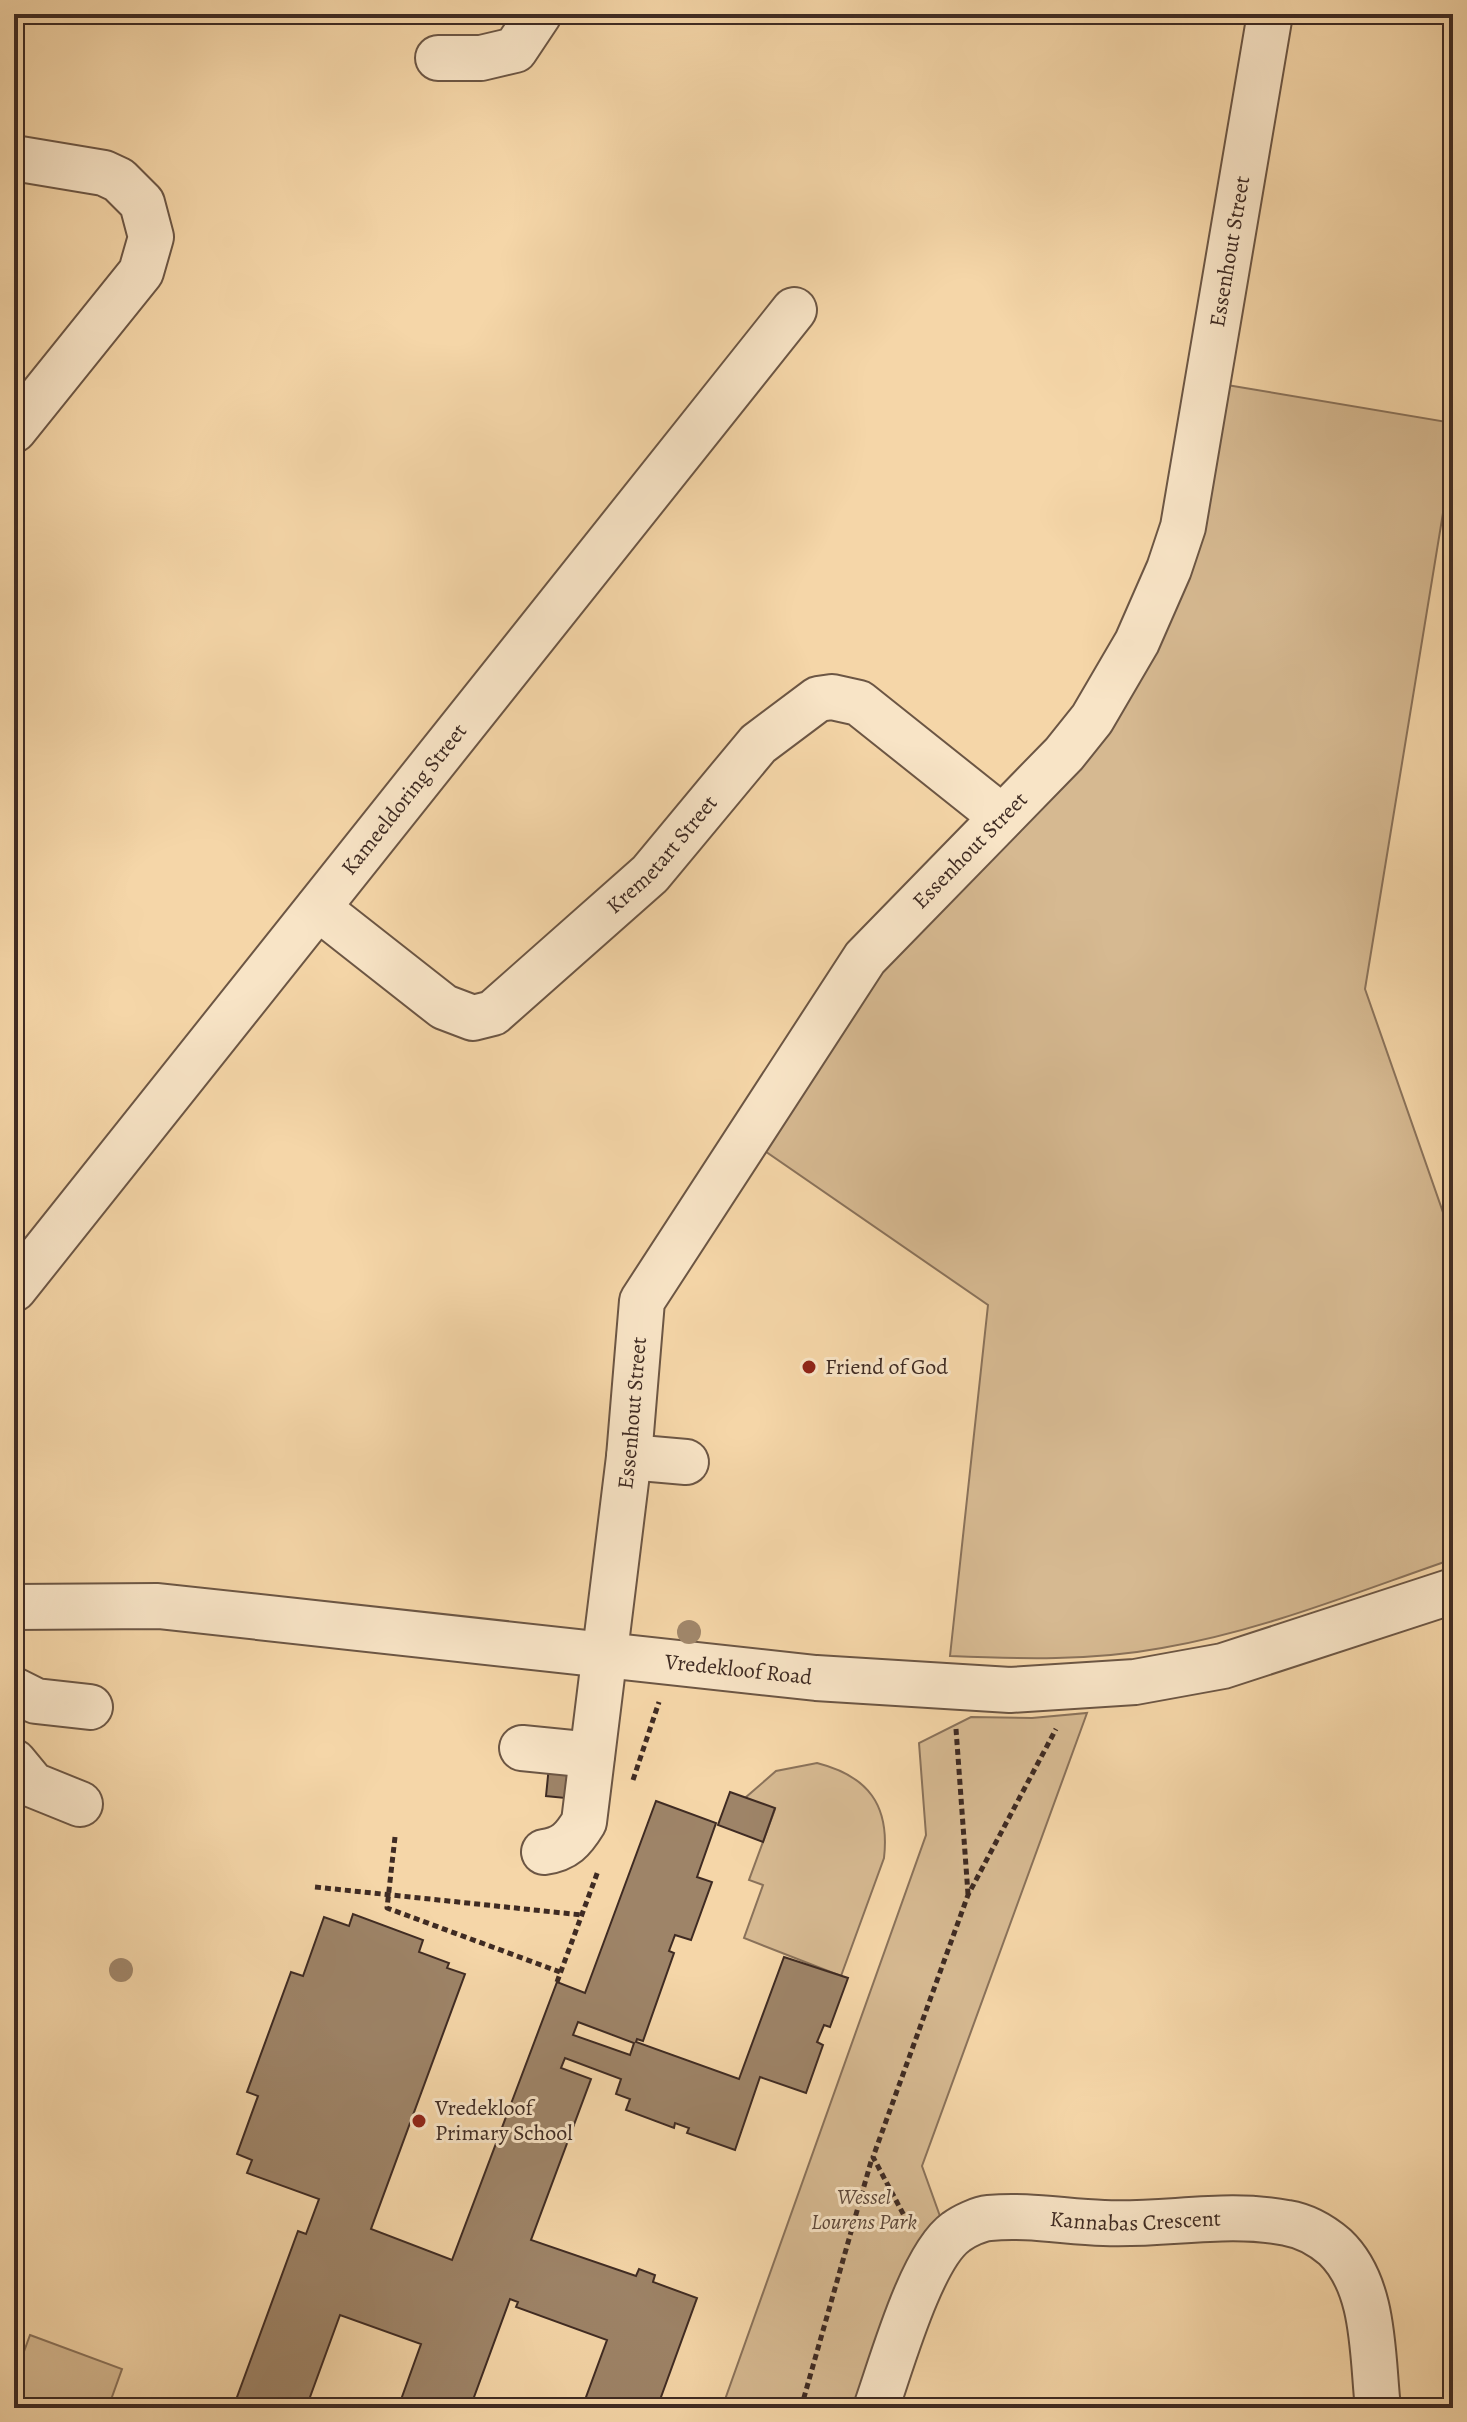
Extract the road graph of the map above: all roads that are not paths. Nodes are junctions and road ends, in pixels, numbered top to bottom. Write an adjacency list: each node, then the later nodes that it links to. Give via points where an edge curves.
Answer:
1 (539, 14): 3 (street, via 515,50 481,58)
2 (1270, 14): 7 (street, Essenhout Street, via 1193,484 1169,569 1137,642 1092,719)
3 (438, 58)
4 (14, 158): 6 (street, via 104,173 142,203 148,219 148,254 141,272)
5 (794, 310): 8 (street, Kameeldoring Street)
6 (14, 430)
7 (1002, 817): 8 (street, Kremetart Street, via 859,703 832,697 806,706 758,744 650,874 493,1013 473,1018 444,1007); 10 (street, Essenhout Street, via 865,958 642,1301)
8 (318, 908): 9 (street, Kameeldoring Street)
9 (14, 1289)
10 (629, 1457): 11 (street); 14 (street, Essenhout Street)
11 (686, 1462)
12 (1453, 1591): 14 (street, Vredekloof Road, via 1223,1666 1135,1682 1010,1690 816,1678)
13 (14, 1607): 14 (street, Vredekloof Road, via 158,1606)
14 (606, 1654): 18 (street, Essenhout Street)
15 (51, 1700): 16 (street)
16 (14, 1733)
17 (522, 1748): 18 (street)
18 (592, 1755): 21 (street, Essenhout Street, via 584,1822 574,1839)
19 (14, 1762): 20 (street, via 33,1785 78,1804 43,1803)
20 (14, 1787)
21 (544, 1852)
22 (876, 2408): 23 (street, Kannabas Crescent, via 918,2291 940,2249 955,2233 985,2218 1026,2216 1105,2223 1253,2219 1317,2233 1356,2275 1367,2311)
23 (1378, 2408)

